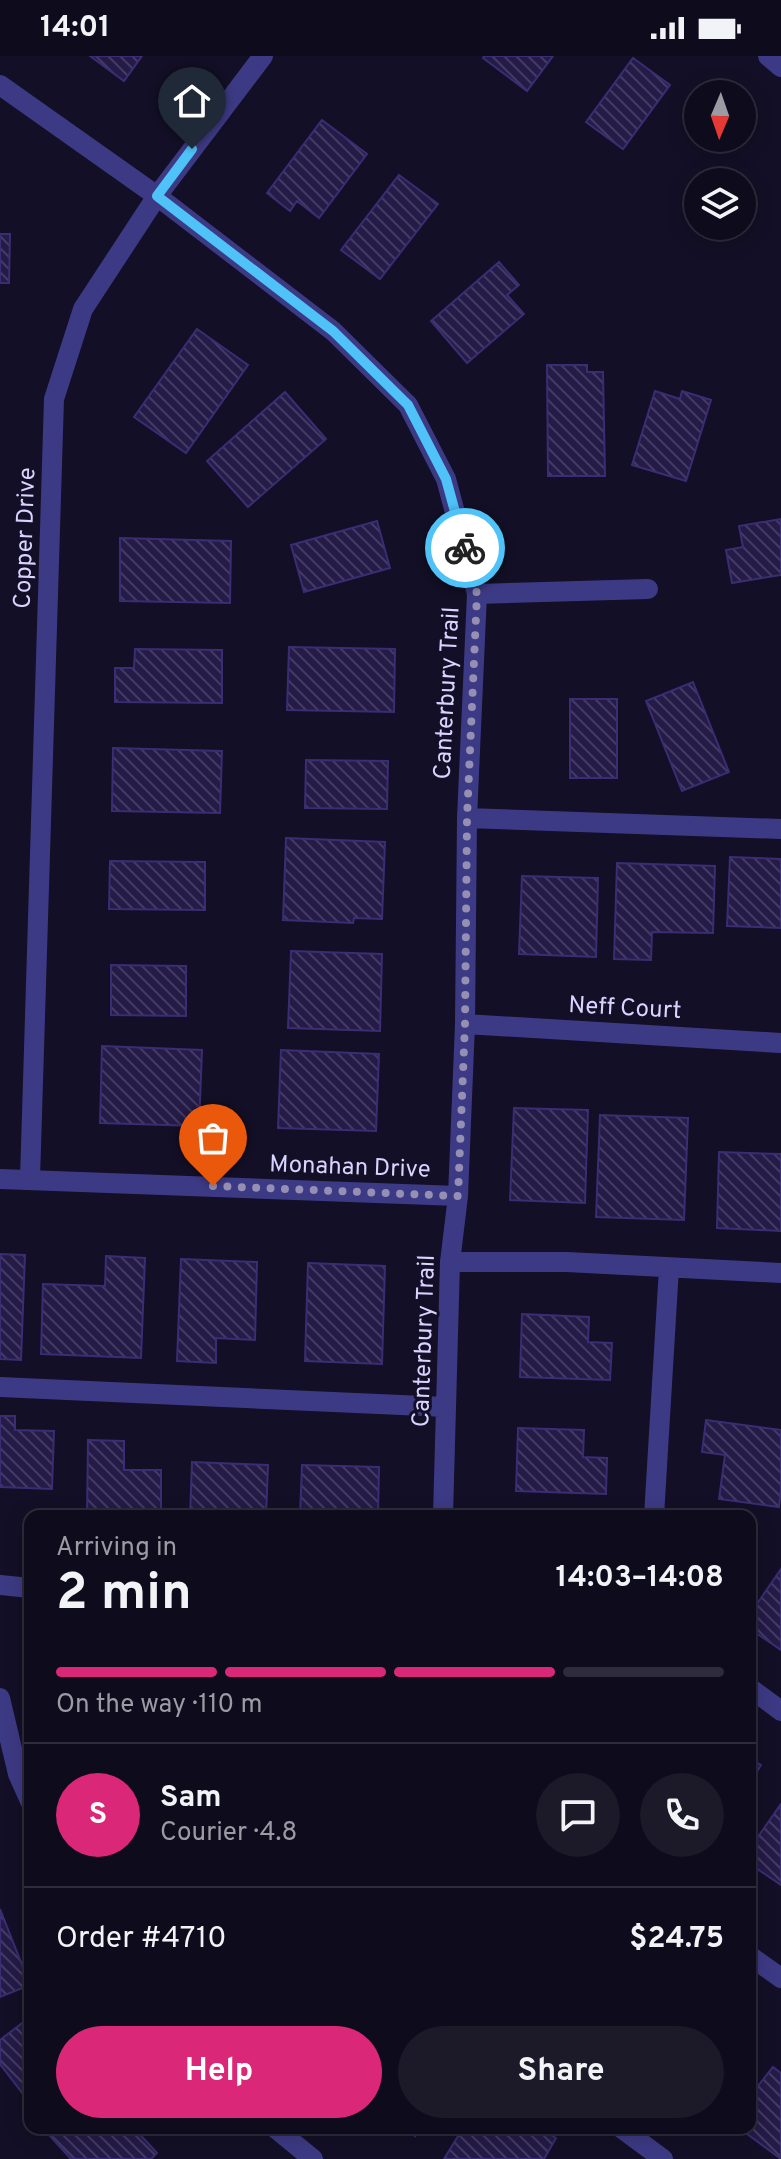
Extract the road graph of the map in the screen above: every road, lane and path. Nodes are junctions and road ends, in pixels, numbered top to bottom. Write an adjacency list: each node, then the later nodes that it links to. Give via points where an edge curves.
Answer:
1 (263, 56): 5 (street, Copper Drive)
2 (768, 56): 3 (street)
3 (781, 67)
4 (0, 85): 5 (street, Canterbury Trail)
5 (157, 196): 7 (street, Canterbury Trail, via 333,331 408,405 446,479); 13 (street, Copper Drive, via 83,309 54,399)
6 (648, 589): 7 (street)
7 (477, 594): 8 (street, Canterbury Trail)
8 (467, 818): 9 (street); 10 (street, Canterbury Trail)
9 (781, 829)
10 (465, 1024): 11 (street, Neff Court); 14 (street, Canterbury Trail)
11 (781, 1043)
12 (0, 1179): 13 (street, Monahan Drive)
13 (30, 1179): 14 (street, Monahan Drive)
14 (458, 1196): 15 (street, Canterbury Trail)
15 (450, 1262): 16 (street); 19 (street, Canterbury Trail)
16 (669, 1268): 17 (street); 21 (street)
17 (781, 1273)
18 (0, 1387): 19 (street)
19 (446, 1407): 20 (street, Canterbury Trail)
20 (443, 1510)
21 (654, 1510)
22 (0, 1585): 23 (street)
23 (24, 1587)
24 (756, 1692): 26 (street)
25 (0, 1698): 27 (street)
26 (781, 1711)
27 (24, 1788)
28 (756, 1960): 29 (street)
29 (781, 1978)
30 (282, 2134): 32 (street)
31 (629, 2134): 33 (street)
32 (313, 2159)
33 (663, 2159)

